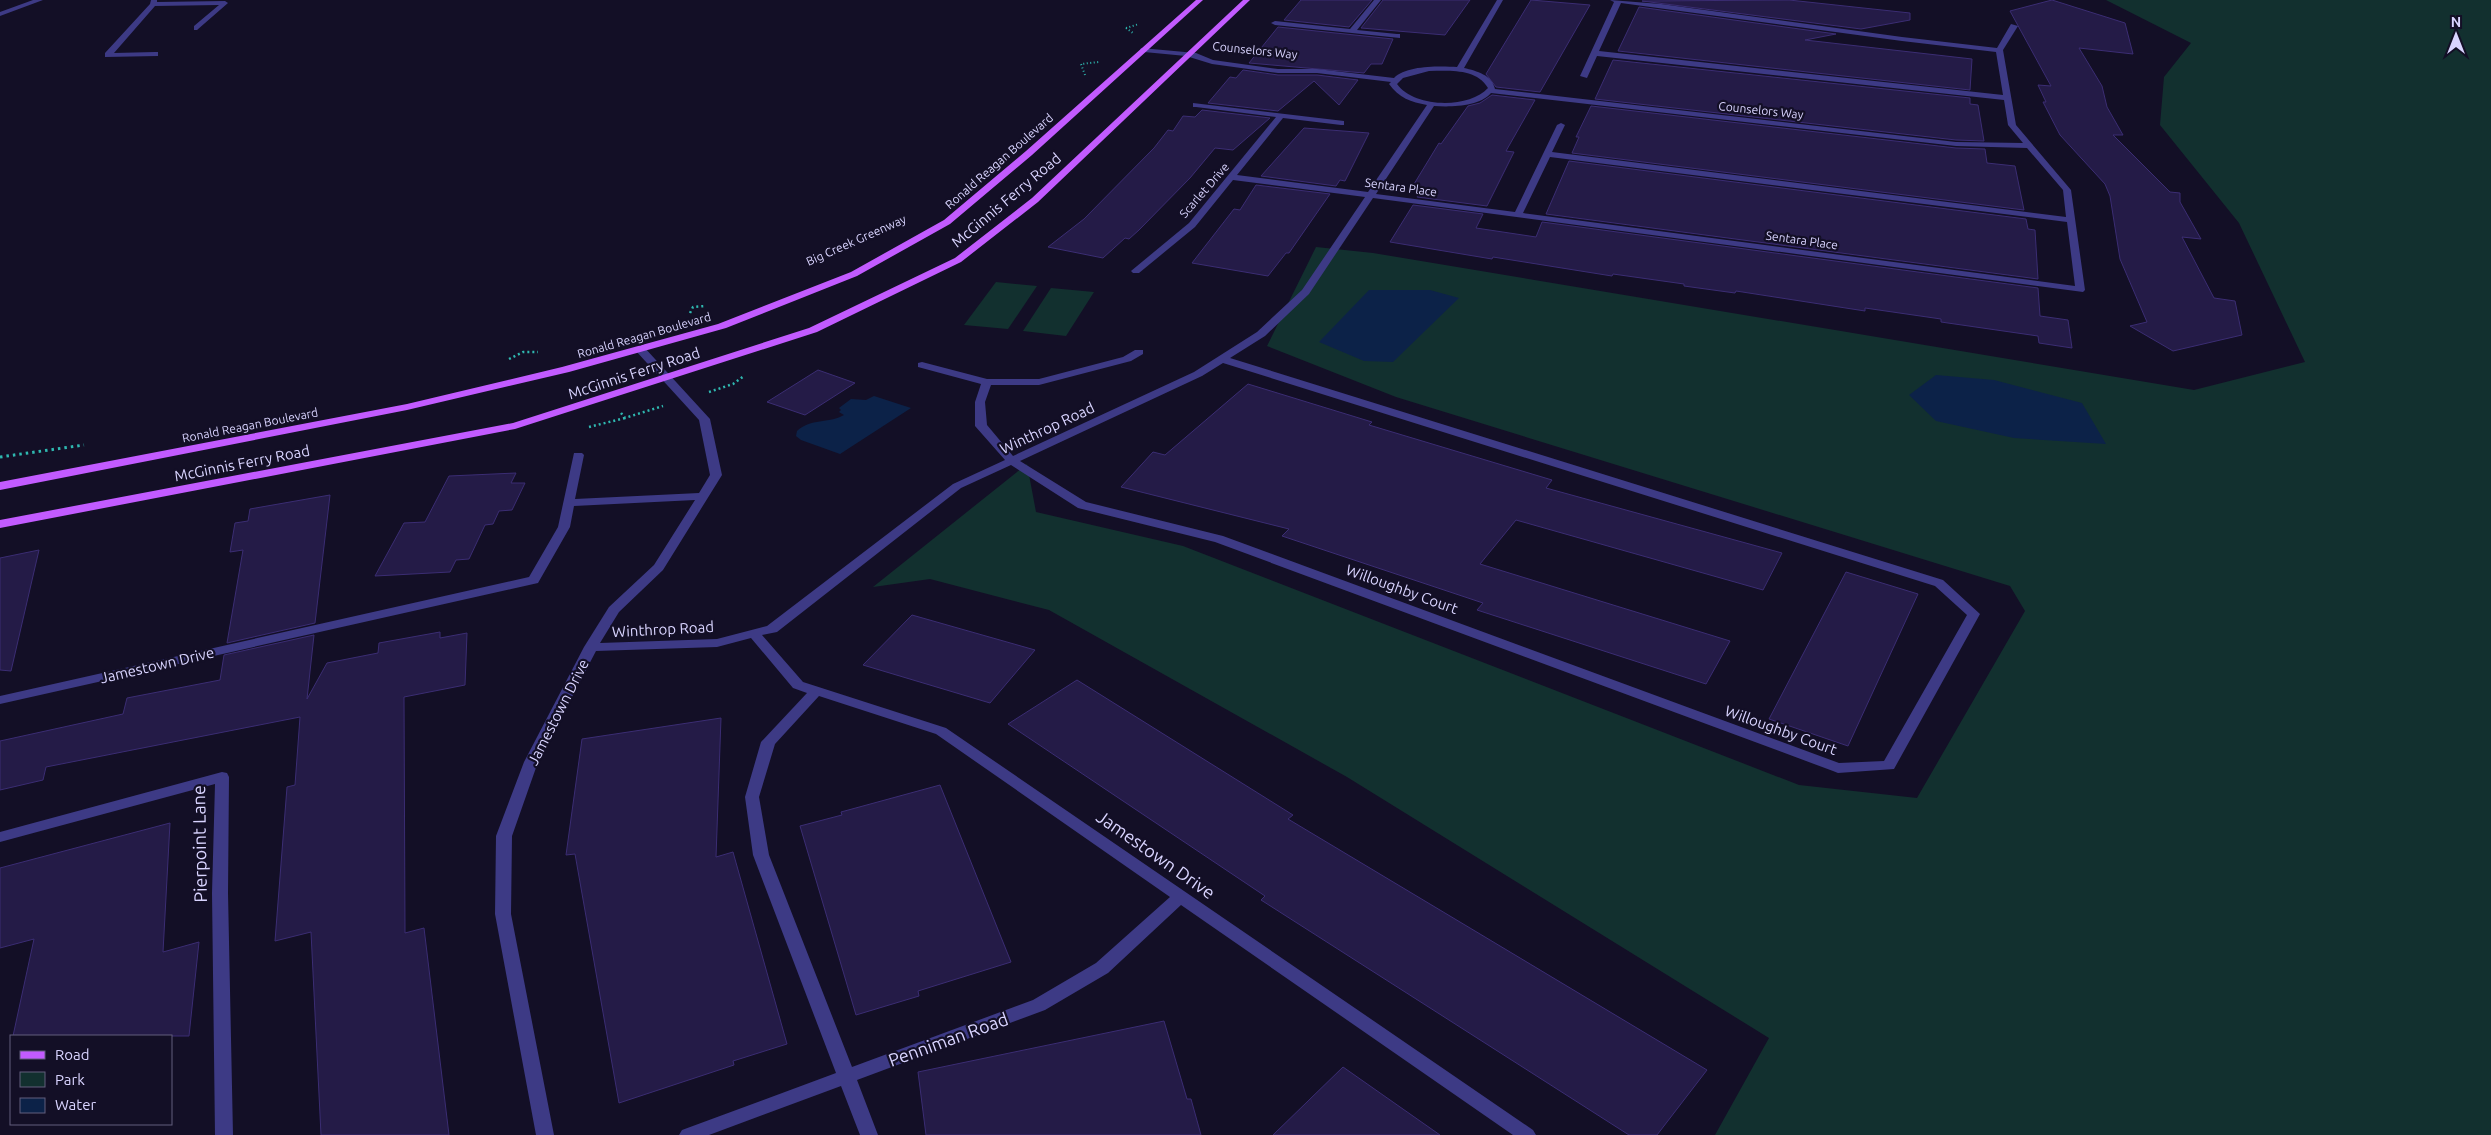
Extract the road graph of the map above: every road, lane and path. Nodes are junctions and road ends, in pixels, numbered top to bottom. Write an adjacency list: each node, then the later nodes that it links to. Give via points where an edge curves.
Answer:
1 (40, 0): 9 (street)
2 (1200, 0): 15 (main road, Ronald Reagan Boulevard)
3 (1246, 0): 19 (main road)
4 (1378, 0): 13 (street)
5 (1500, 0): 21 (street)
6 (1612, 0): 7 (street)
7 (1618, 1): 16 (street, via 1694,9 1913,42); 17 (street)
8 (153, 2): 12 (street, via 226,3); 18 (street, via 108,56)
9 (0, 14)
10 (1275, 23): 13 (street)
11 (2014, 26): 16 (street)
12 (197, 28)
13 (1352, 31): 14 (street)
14 (1397, 36)
15 (1144, 50): 19 (street, Counselors Way); 41 (main road, Ronald Reagan Boulevard, via 947,222 854,274 722,326)
16 (1999, 50): 26 (street, Sentara Place)
17 (1594, 53): 23 (street); 26 (street)
18 (155, 54)
19 (1190, 55): 24 (street, Counselors Way, via 1212,62 1278,71 1317,71); 45 (main road, McGinnis Ferry Road, via 1035,200 958,260 813,330)
20 (1082, 64): 22 (path)
21 (1459, 70): 24 (street, via 1418,70); 25 (street, via 1485,79 1490,83)
22 (1086, 76)
23 (1584, 76)
24 (1396, 80): 27 (street, via 1394,88 1399,93)
25 (1491, 91): 27 (street, via 1484,97 1465,103); 32 (street, Counselors Way, via 1956,144)
26 (2007, 98): 32 (street, Sentara Place, via 2012,125)
27 (1432, 103): 35 (street, Winthrop Road)
28 (1196, 105): 29 (street)
29 (1281, 116): 30 (street); 34 (street, Scarlet Drive)
30 (1341, 123)
31 (1562, 125): 33 (street)
32 (2029, 146): 37 (street, Sentara Place, via 2067,190)
33 (1547, 154): 36 (street); 37 (street)
34 (1232, 177): 35 (street, Sentara Place); 38 (street, Scarlet Drive, via 1192,225)
35 (1370, 195): 36 (street, Sentara Place); 43 (street, Winthrop Road, via 1306,292 1261,334)
36 (1518, 215): 37 (street, Sentara Place, via 2080,290)
37 (2071, 220)
38 (1136, 271)
39 (708, 306): 40 (path)
40 (693, 307)
41 (640, 349): 45 (street, Jamestown Drive); 49 (main road, Ronald Reagan Boulevard, via 407,407)
42 (1139, 352): 46 (street, via 1127,359 1039,382)
43 (1222, 359): 48 (street, Winthrop Road, via 1198,374); 48 (street, Willoughby Court, via 1939,583 1974,614 1889,766 1838,768 1219,539 1082,505)
44 (922, 365): 46 (street)
45 (668, 378): 50 (street, Jamestown Drive, via 704,419 716,475); 52 (main road, McGinnis Ferry Road, via 515,426)
46 (988, 382): 48 (street, Willoughby Court, via 980,402 981,426)
47 (578, 455): 51 (street, Jamestown Drive)
48 (1012, 461): 53 (street, Winthrop Road, via 957,486 806,605 772,629)
49 (0, 486)
50 (703, 496): 51 (street); 54 (street, Jamestown Drive, via 659,567 614,610)
51 (569, 503): 56 (street, Jamestown Drive, via 564,527 534,580)
52 (0, 524)
53 (754, 634): 54 (street, Winthrop Road, via 717,643); 55 (street, Jamestown Drive, via 798,685)
54 (592, 647): 61 (street, Jamestown Drive, via 531,762 504,836 503,914)
55 (816, 691): 58 (street, Jamestown Drive, via 941,731); 59 (street, via 768,742 752,797 761,855)
56 (0, 700)
57 (0, 837): 60 (street, Pierpoint Lane, via 222,777 220,893)
58 (1180, 896): 59 (street, Penniman Road, via 1102,968 1039,1005); 64 (street, Jamestown Drive)
59 (847, 1076): 62 (street, Penniman Road); 63 (street)
60 (224, 1135)
61 (545, 1135)
62 (688, 1135)
63 (869, 1135)
64 (1527, 1135)

